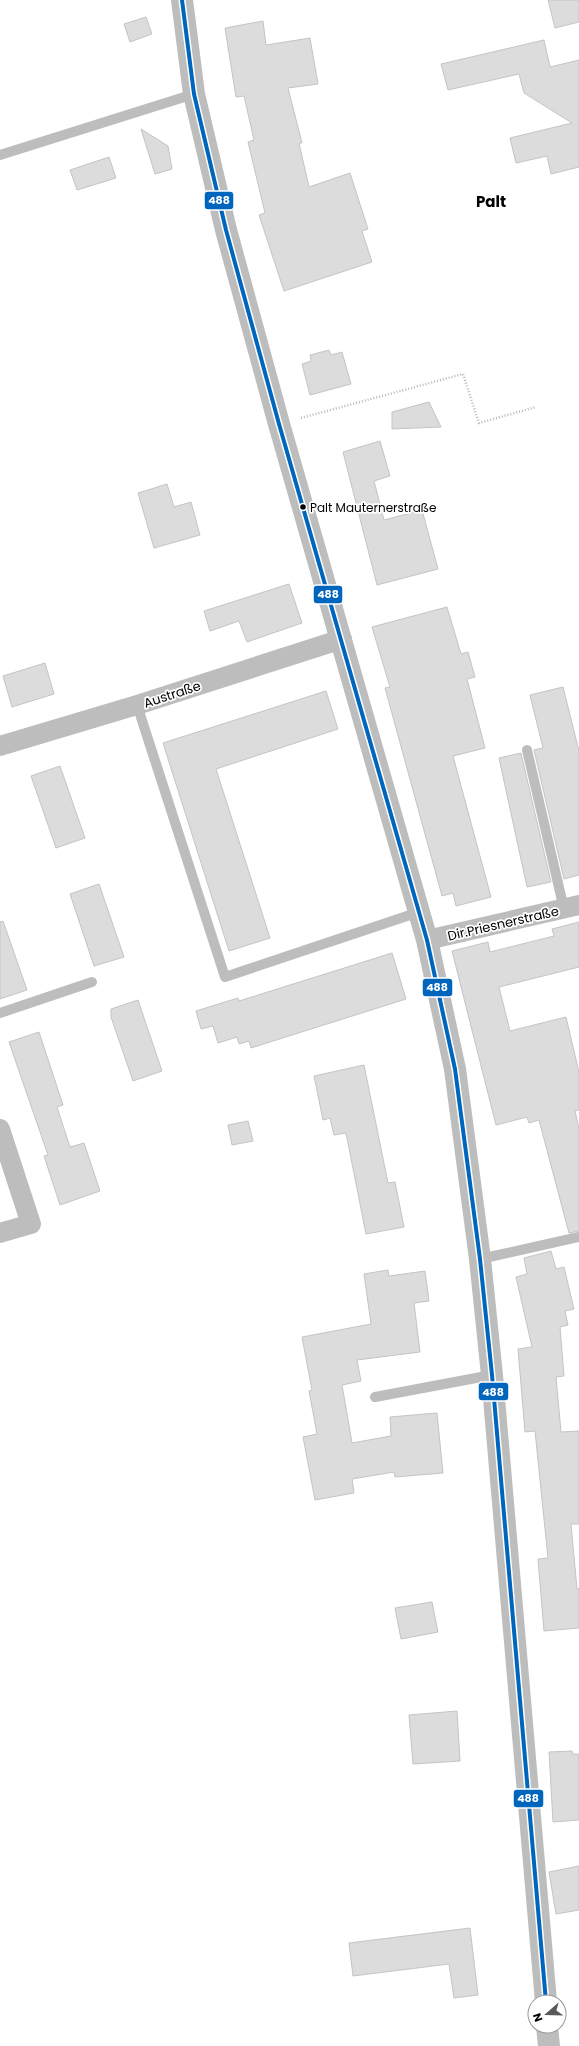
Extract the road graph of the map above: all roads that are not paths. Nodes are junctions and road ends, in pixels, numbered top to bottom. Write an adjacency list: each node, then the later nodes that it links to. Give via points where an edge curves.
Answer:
1 (182, 0): 2 (street)
2 (194, 94): 3 (lane); 4 (street, via 226,230)
3 (0, 155)
4 (342, 639): 5 (street, Austraße); 9 (street)
5 (137, 705): 6 (street, Austraße); 9 (lane, via 225,977)
6 (0, 746)
7 (527, 750): 8 (lane)
8 (572, 907): 10 (street, Dir.Priesnerstraße)
9 (419, 912): 10 (street)
10 (427, 940): 16 (street, via 455,1069)
11 (92, 982): 12 (lane)
12 (0, 1013)
13 (0, 1129): 14 (street, via 31,1224)
14 (0, 1234)
15 (579, 1236): 16 (lane)
16 (480, 1259): 17 (street)
17 (492, 1375): 18 (lane); 19 (street)
18 (375, 1397)
19 (545, 1994)
20 (548, 2034): 21 (street)
21 (549, 2046)

